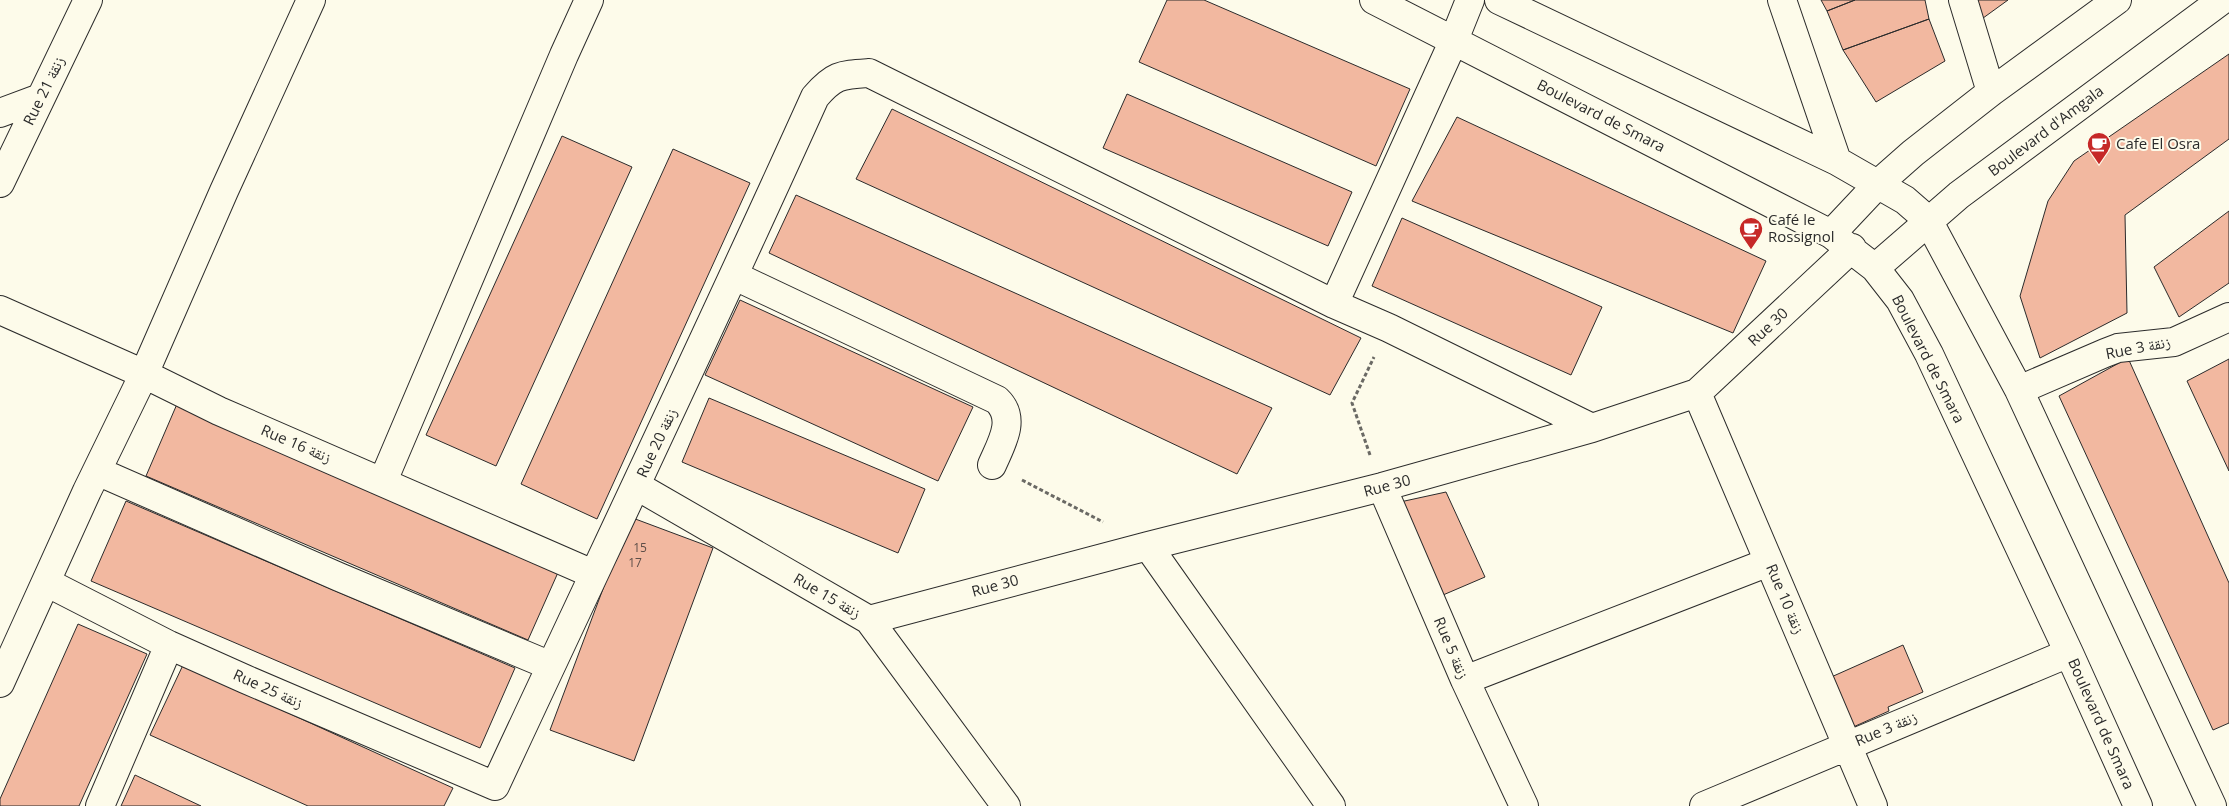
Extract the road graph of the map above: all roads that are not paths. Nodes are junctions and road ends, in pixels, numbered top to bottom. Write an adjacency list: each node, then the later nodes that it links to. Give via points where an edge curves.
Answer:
1 (88, 0): 13 (street, Rue 21 زنقة)
2 (311, 0): 25 (street)
3 (589, 0): 31 (street)
4 (1374, 0): 11 (street, Boulevard de Smara)
5 (1470, 0): 11 (street)
6 (1498, 0): 15 (street)
7 (1782, 0): 15 (street)
8 (1962, 0): 12 (street)
9 (2117, 0): 12 (street)
10 (2222, 0): 18 (street, Boulevard d'Amgala)
11 (1454, 40): 19 (street, Boulevard de Smara); 22 (street)
12 (1991, 92): 17 (street)
13 (40, 98): 14 (street); 16 (street, Rue 21 زنقة)
14 (0, 113)
15 (1837, 161): 17 (street)
16 (0, 183)
17 (1879, 183): 18 (street); 19 (street)
18 (1928, 220): 20 (street, Boulevard d'Amgala); 26 (street)
19 (1842, 241): 20 (street, Boulevard de Smara); 27 (street, Rue 30)
20 (1875, 268): 40 (street, Boulevard de Smara, via 1900,300 1929,354)
21 (735, 276): 22 (street, Rue 20 زنقة, via 815,97 828,82 842,75 869,73); 29 (street, via 997,400 1004,406 1008,419); 32 (street, Rue 20 زنقة)
22 (1334, 304): 28 (street)
23 (0, 310): 25 (street, Rue 16 زنقة)
24 (2229, 317): 26 (street, Rue 3 زنقة, via 2174,342 2105,352)
25 (144, 374): 30 (street); 31 (street, Rue 16 زنقة, via 219,411)
26 (2019, 390): 53 (street)
27 (1697, 393): 28 (street, Rue 30); 35 (street, Rue 10 زنقة)
28 (1592, 428): 33 (street, Rue 30)
29 (992, 465)
30 (97, 471): 37 (street); 41 (street)
31 (383, 481): 36 (street, Rue 16 زنقة)
32 (637, 486): 36 (street, Rue 20 زنقة); 38 (street, Rue 15 زنقة)
33 (1382, 488): 34 (street, Rue 30); 42 (street, Rue 5 زنقة)
34 (1148, 546): 38 (street, Rue 30); 48 (street)
35 (1769, 562): 42 (street); 44 (street, Rue 10 زنقة)
36 (593, 574): 41 (street, Rue 20 زنقة)
37 (46, 582): 39 (street, Rue 25 زنقة); 43 (street)
38 (869, 620): 47 (street, Rue 15 زنقة)
39 (169, 645): 45 (street, Rue 25 زنقة); 46 (street)
40 (2069, 653): 44 (street, Rue 3 زنقة); 52 (street, Boulevard de Smara)
41 (551, 666): 45 (street, Rue 20 زنقة)
42 (1465, 680): 49 (street, Rue 5 زنقة)
43 (0, 683)
44 (1848, 745): 50 (street, Rue 3 زنقة); 51 (street, Rue 10 زنقة)
45 (495, 786)
46 (100, 806)
47 (1006, 806)
48 (1331, 806)
49 (1524, 806)
50 (1704, 806)
51 (1873, 806)
52 (2138, 806)
53 (2212, 806)

